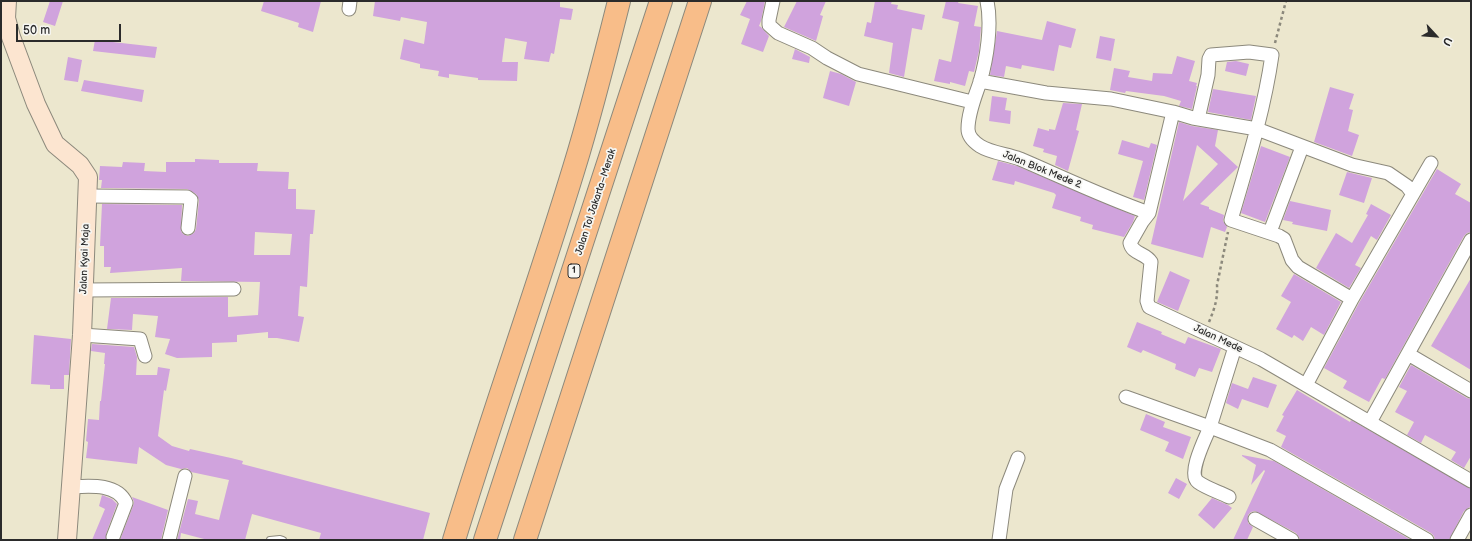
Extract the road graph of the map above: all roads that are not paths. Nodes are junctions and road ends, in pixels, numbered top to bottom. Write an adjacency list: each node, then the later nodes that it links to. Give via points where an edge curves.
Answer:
1 (7, 1): 15 (main road, Jalan Kyai Maja, via 6,18 11,37 36,104 55,144 84,170 88,177)
2 (619, 1): 44 (highway, via 574,168)
3 (661, 1): 45 (highway, Jalan Tol Jakarta–Merak / 1)
4 (700, 1): 46 (highway)
5 (773, 1): 8 (street, via 769,20 773,30 858,74)
6 (987, 1): 7 (street, Jalan Blok Mede 2, via 988,42)
7 (980, 81): 8 (street, Jalan Blok Mede 2); 9 (street, via 1046,93 1110,99)
8 (972, 102): 16 (street, Jalan Blok Mede 2, via 968,130 973,141 981,147 1018,158)
9 (1173, 112): 10 (street); 16 (street, Jalan Mede)
10 (1198, 118): 11 (street); 11 (street, via 1211,55 1249,52 1272,55)
11 (1257, 130): 12 (street); 18 (street, via 1231,220)
12 (1302, 147): 14 (street, via 1352,165 1388,173); 18 (street)
13 (1431, 163): 14 (street)
14 (1413, 194): 22 (street)
15 (88, 196): 17 (street, via 187,197 191,200); 21 (main road, Jalan Kyai Maja)
16 (1149, 213): 24 (street, Jalan Mede, via 1130,242 1133,250 1151,262 1147,301 1149,307)
17 (188, 228)
18 (1270, 232): 22 (street, via 1284,239 1292,260 1298,267)
19 (1471, 240): 25 (street)
20 (234, 289): 21 (street)
21 (84, 290): 23 (main road, Jalan Kyai Maja)
22 (1352, 299): 27 (street)
23 (82, 335): 26 (street, via 140,339); 35 (main road, Jalan Kyai Maja)
24 (1235, 347): 27 (street, Jalan Mede); 31 (street)
25 (1408, 354): 28 (street); 30 (street)
26 (145, 356)
27 (1306, 385): 30 (street, Jalan Mede)
28 (1471, 390)
29 (1126, 397): 31 (street)
30 (1370, 422): 34 (street, Jalan Mede)
31 (1210, 426): 36 (street, via 1195,466 1194,476 1197,481); 49 (street, via 1270,450)
32 (1018, 458): 47 (street, via 1006,489)
33 (185, 476): 41 (street)
34 (1471, 482)
35 (71, 487): 39 (street, via 95,486 117,492 123,497 126,503); 40 (main road, Jalan Kyai Maja)
36 (1228, 497)
37 (1471, 515): 50 (street)
38 (1255, 519): 48 (street)
39 (114, 537)
40 (66, 540)
41 (169, 540)
42 (270, 540): 43 (lane)
43 (283, 540)
44 (454, 540)
45 (485, 540)
46 (526, 540)
47 (999, 540)
48 (1292, 540)
49 (1427, 540)
50 (1457, 540)

